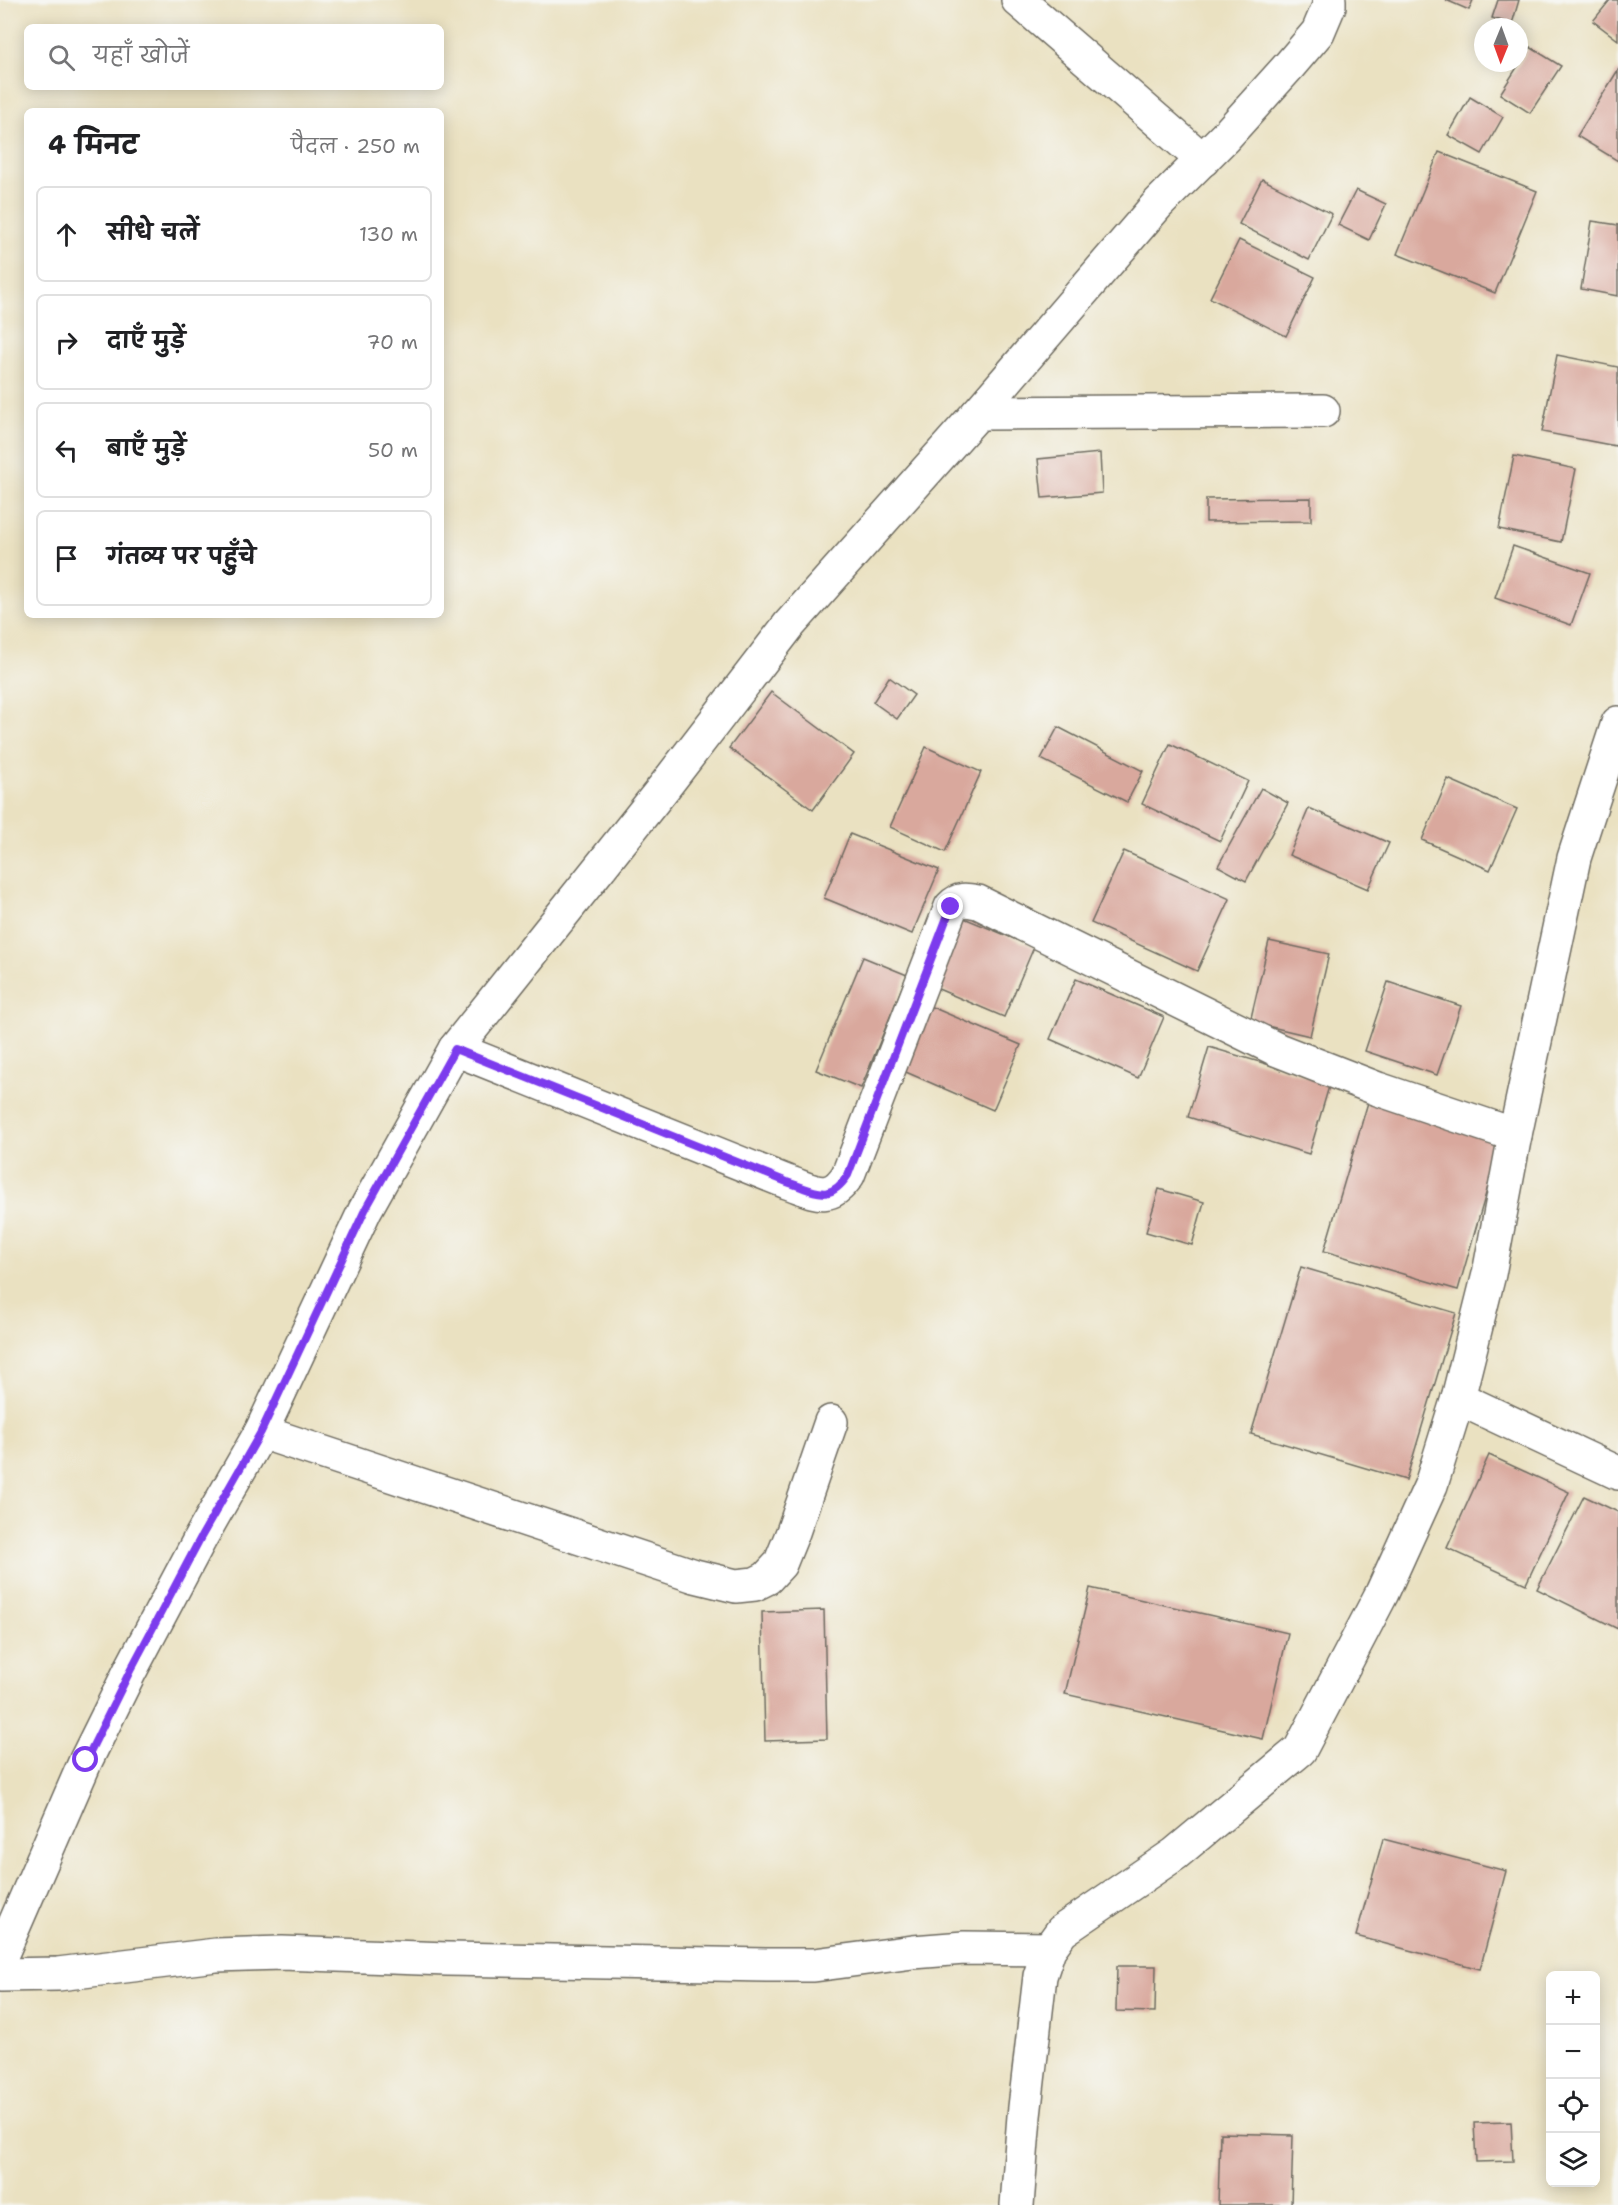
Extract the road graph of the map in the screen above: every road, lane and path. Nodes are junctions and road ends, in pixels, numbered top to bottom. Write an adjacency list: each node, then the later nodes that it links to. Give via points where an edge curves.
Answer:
1 (1018, 0): 3 (street)
2 (1329, 0): 3 (street, via 1318,32)
3 (1203, 160): 5 (street, via 1158,204)
4 (1323, 411): 5 (street)
5 (978, 413): 7 (street, via 789,625)
6 (1618, 723): 8 (street, via 1574,858)
7 (455, 1049): 8 (street, via 787,1182 830,1193 848,1175 951,907 966,899 1278,1050); 11 (street, via 365,1210)
8 (1515, 1135): 9 (street, via 1489,1274)
9 (1458, 1398): 12 (street); 13 (street, via 1426,1496 1382,1593 1300,1750 1175,1854 1062,1931)
10 (831, 1422): 11 (street, via 780,1564 767,1578 736,1586 695,1576)
11 (261, 1432): 14 (street, via 130,1671 86,1760)
12 (1618, 1473)
13 (1049, 1949): 15 (street, via 964,1948 814,1965 459,1960 282,1953 216,1955 58,1974); 16 (street, via 1040,1976)
14 (0, 1958)
15 (0, 1975)
16 (1017, 2205)

